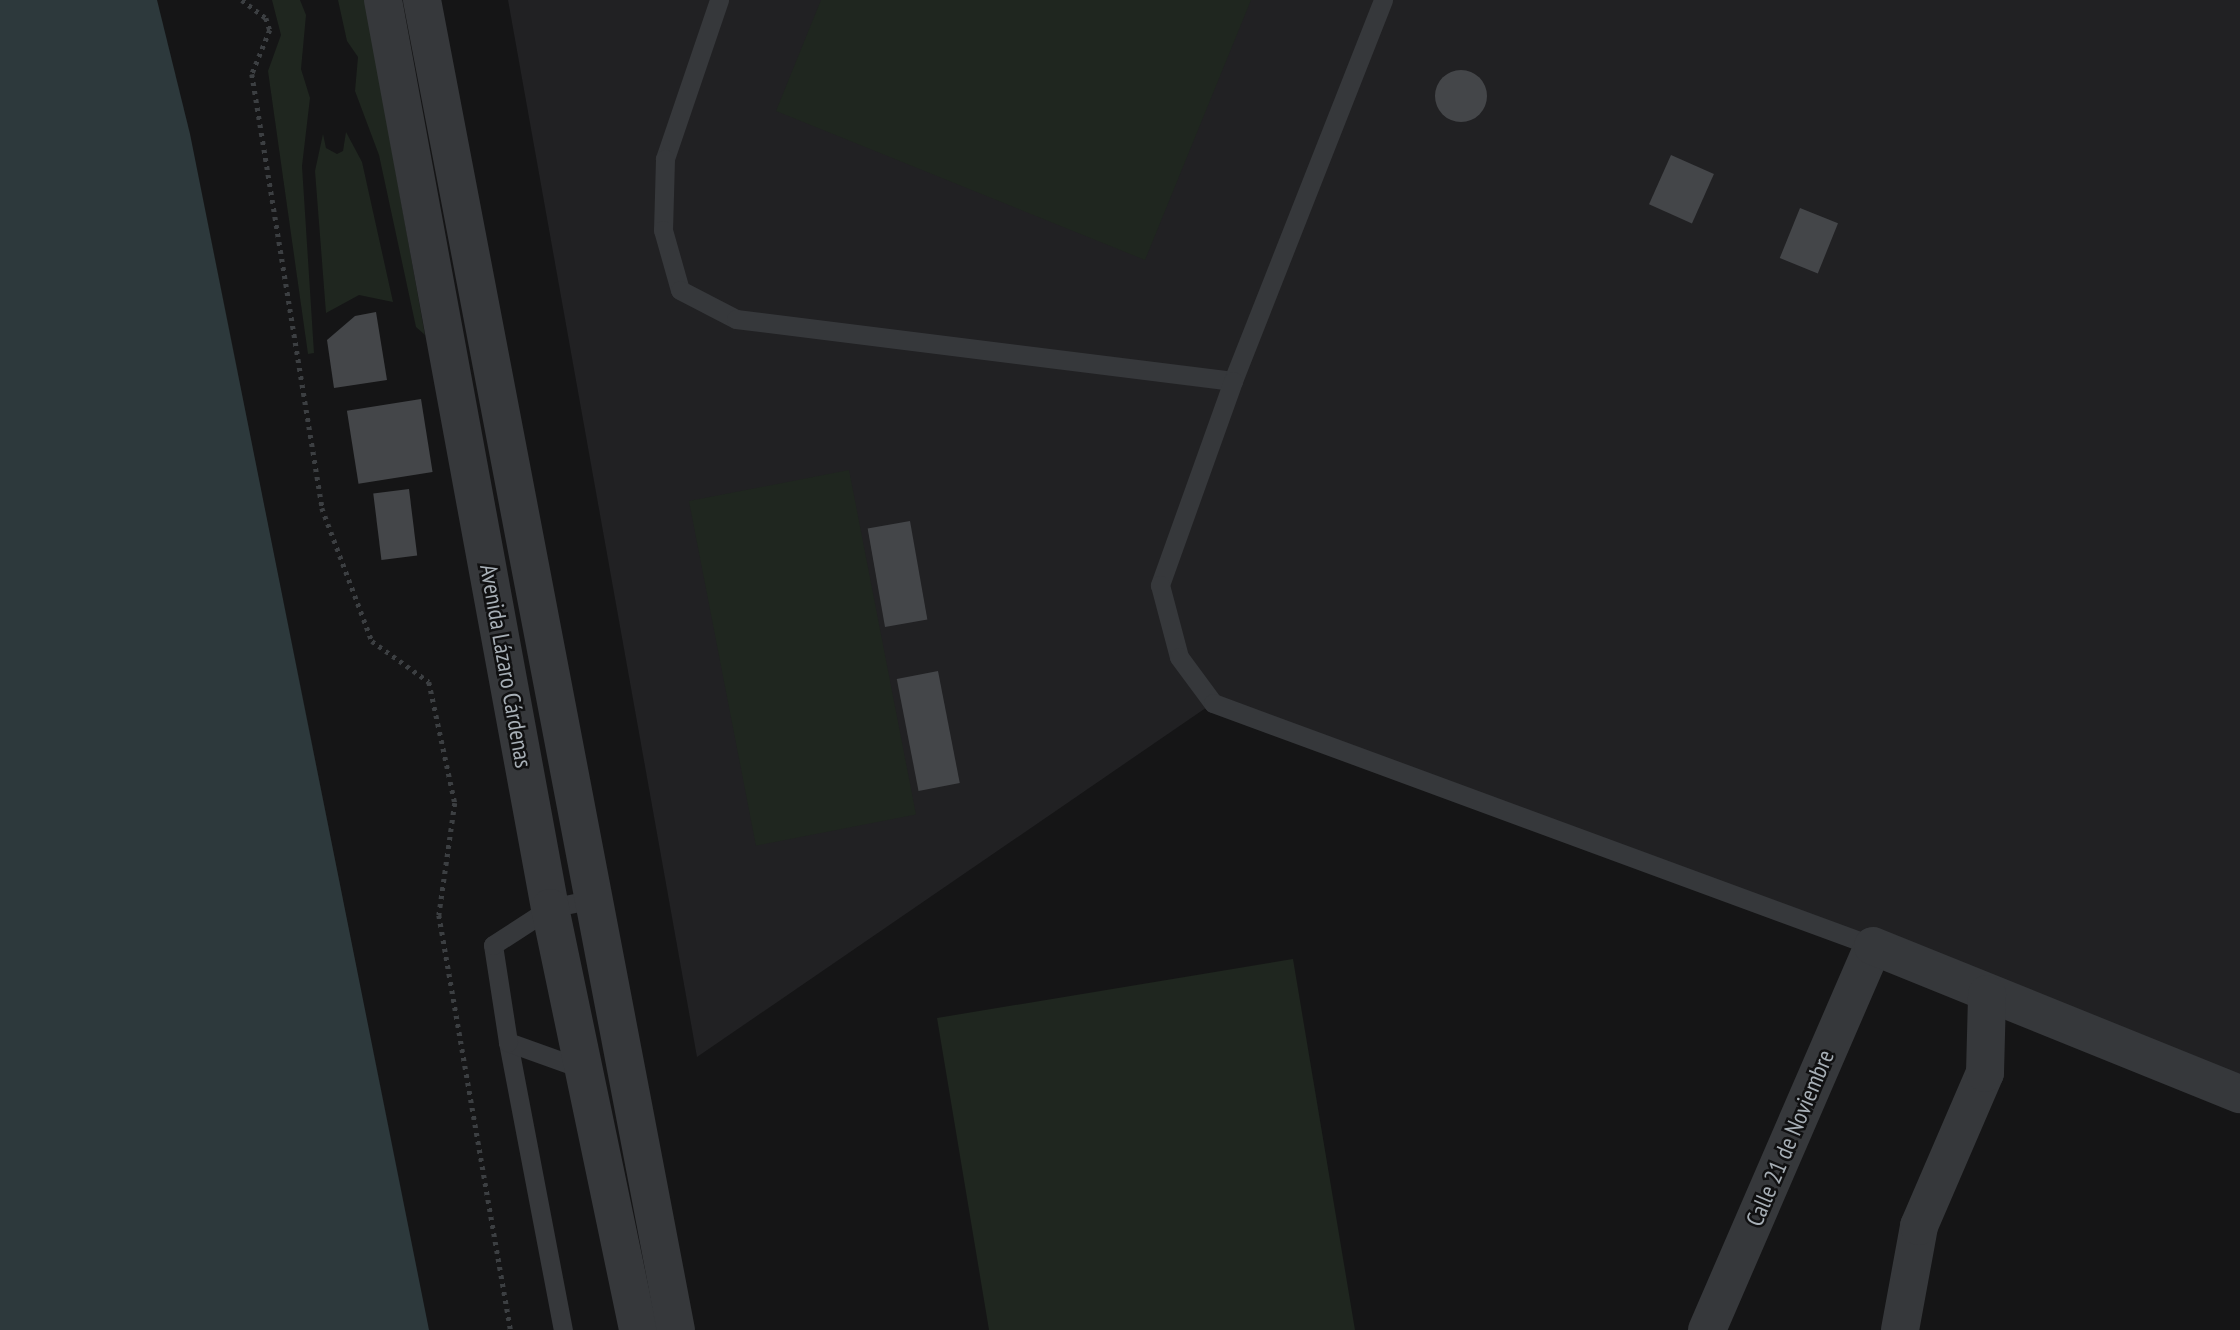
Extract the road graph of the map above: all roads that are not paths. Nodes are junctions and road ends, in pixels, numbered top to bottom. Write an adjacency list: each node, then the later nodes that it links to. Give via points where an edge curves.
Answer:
1 (383, 0): 7 (street, Avenida Lázaro Cárdenas)
2 (422, 0): 6 (street, Avenida Lázaro Cárdenas)
3 (719, 0): 5 (lane, via 665,159 663,230 680,290 736,319)
4 (1383, 0): 5 (lane)
5 (1233, 381): 8 (lane, via 1160,585 1179,657 1213,703)
6 (594, 899): 7 (lane); 15 (street, Avenida Lázaro Cárdenas)
7 (550, 908): 10 (lane, via 493,945); 11 (street, Avenida Lázaro Cárdenas)
8 (1873, 946): 9 (street); 16 (street, Calle 21 de Noviembre)
9 (1987, 994): 12 (street); 17 (street, via 1985,1073 1919,1226)
10 (509, 1042): 11 (lane); 13 (lane)
11 (587, 1070): 14 (street, Avenida Lázaro Cárdenas)
12 (2240, 1094)
13 (563, 1330)
14 (638, 1330)
15 (676, 1330)
16 (1707, 1330)
17 (1900, 1330)

